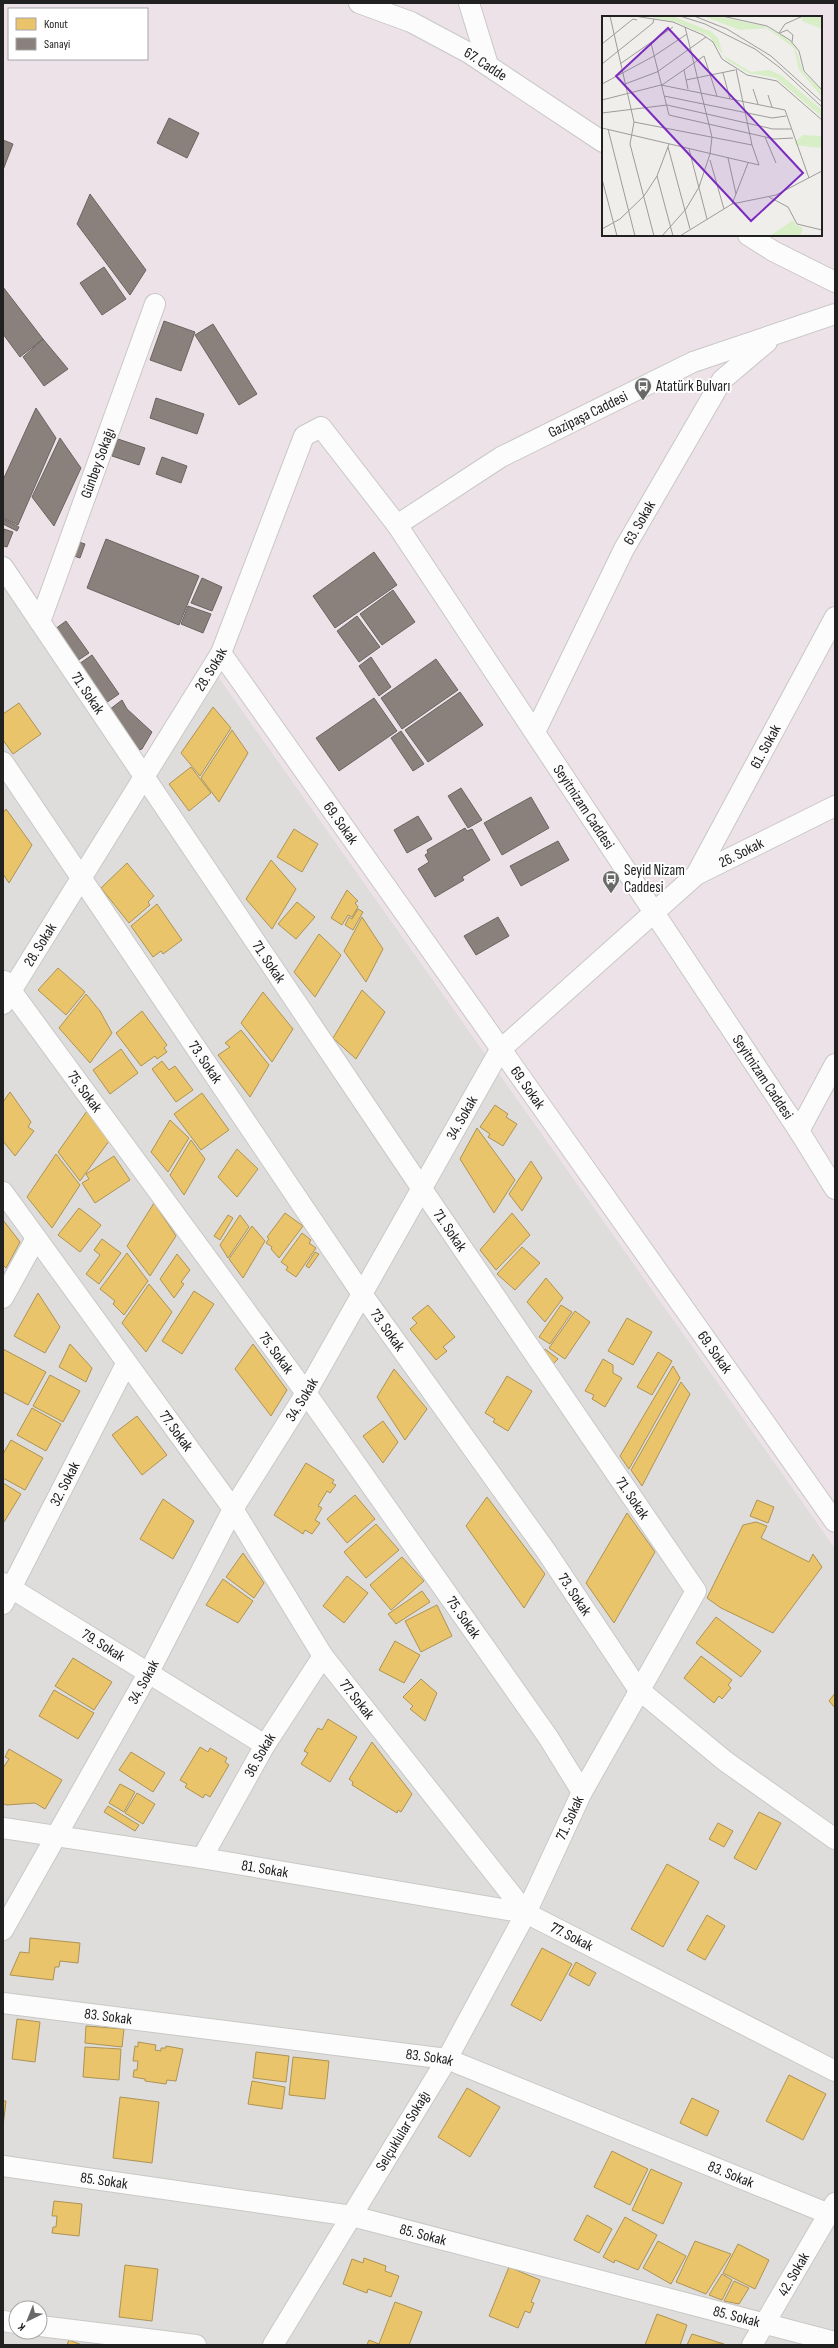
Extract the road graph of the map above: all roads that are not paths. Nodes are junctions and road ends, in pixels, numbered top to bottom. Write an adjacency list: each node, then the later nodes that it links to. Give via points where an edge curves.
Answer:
1 (359, 3): 3 (street, 67. Cadde, via 411,22)
2 (469, 3): 3 (street)
3 (488, 65): 4 (street, 67. Cadde)
4 (602, 141)
5 (750, 236): 6 (street, via 773,251)
6 (835, 282)
7 (155, 304): 13 (street, Günbey Sokağı)
8 (835, 314): 9 (street, Gazipaşa Caddesi)
9 (775, 334): 10 (street, Gazipaşa Caddesi, via 693,362 501,457); 15 (street, 63. Sokak, via 722,380 624,549)
10 (398, 525): 14 (street, 28. Sokak, via 321,427 304,436); 15 (street, Seyitnizam Caddesi)
11 (3, 567): 13 (street, 71. Sokak)
12 (835, 617): 19 (street, 61. Sokak)
13 (40, 622): 17 (street, 71. Sokak)
14 (221, 653): 17 (street, 28. Sokak); 23 (street, 69. Sokak)
15 (535, 732): 21 (street, Seyitnizam Caddesi)
16 (3, 762): 20 (street, 73. Sokak)
17 (145, 779): 20 (street, 28. Sokak); 26 (street, 71. Sokak)
18 (835, 806): 19 (street, 26. Sokak)
19 (696, 875): 21 (street, 26. Sokak)
20 (83, 878): 22 (street, 28. Sokak); 30 (street, 73. Sokak)
21 (654, 911): 23 (street, 34. Sokak); 25 (street, Seyitnizam Caddesi)
22 (6, 991): 33 (street, 75. Sokak)
23 (500, 1050): 26 (street, 34. Sokak); 35 (street, 69. Sokak)
24 (835, 1064): 25 (street)
25 (799, 1131): 27 (street, Seyitnizam Caddesi)
26 (422, 1189): 30 (street, 34. Sokak); 39 (street, 71. Sokak, via 696,1591)
27 (835, 1189)
28 (3, 1192): 29 (street, 77. Sokak)
29 (36, 1238): 31 (street); 32 (street, 77. Sokak)
30 (362, 1294): 33 (street, 34. Sokak); 39 (street, 73. Sokak, via 546,1551)
31 (3, 1298)
32 (126, 1364): 34 (street, 77. Sokak); 36 (street, 32. Sokak)
33 (306, 1393): 34 (street, 34. Sokak); 41 (street, 75. Sokak, via 548,1737)
34 (233, 1509): 37 (street, 77. Sokak); 38 (street, 34. Sokak)
35 (835, 1522)
36 (6, 1591): 38 (street, 79. Sokak)
37 (323, 1656): 40 (street, 36. Sokak); 46 (street, 77. Sokak)
38 (149, 1672): 40 (street, 79. Sokak); 43 (street, 34. Sokak)
39 (638, 1689): 41 (street, 71. Sokak); 44 (street, 73. Sokak, via 725,1761)
40 (265, 1745): 45 (street, 36. Sokak)
41 (582, 1792): 46 (street, 71. Sokak)
42 (3, 1828): 43 (street, 81. Sokak)
43 (56, 1836): 45 (street, 81. Sokak); 47 (street, 34. Sokak)
44 (835, 1839)
45 (202, 1858): 46 (street, 81. Sokak)
46 (526, 1913): 49 (street, Selçuklular Sokağı); 50 (street, 77. Sokak)
47 (3, 1930)
48 (3, 2003): 49 (street, 83. Sokak)
49 (447, 2060): 52 (street, 83. Sokak); 53 (street, Selçuklular Sokağı)
50 (835, 2071)
51 (3, 2166): 53 (street, 85. Sokak)
52 (832, 2208): 54 (street, 42. Sokak)
53 (352, 2216): 54 (street, 85. Sokak); 58 (street, Selçuklular Sokağı)
54 (764, 2323): 56 (street, 85. Sokak); 59 (street, 42. Sokak)
55 (48, 2327): 57 (street)
56 (835, 2342)
57 (196, 2345)
58 (273, 2345)
59 (752, 2345)

